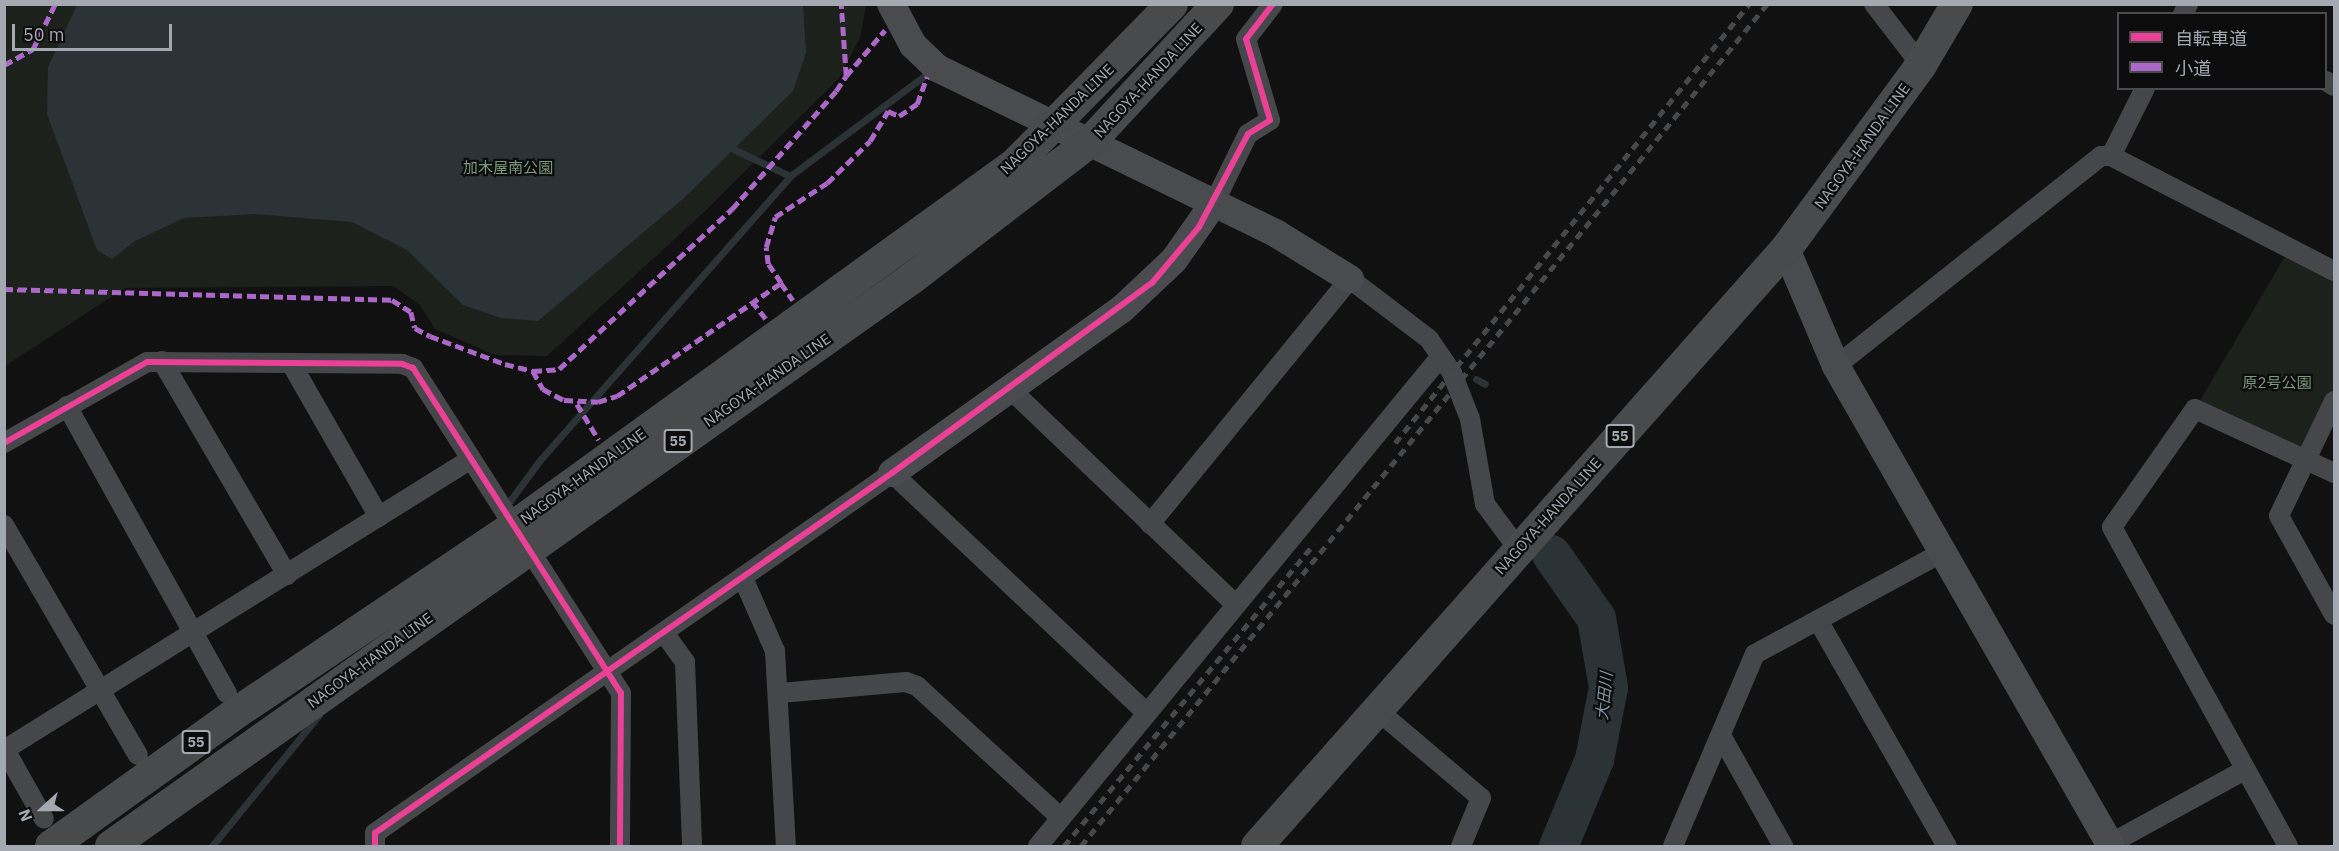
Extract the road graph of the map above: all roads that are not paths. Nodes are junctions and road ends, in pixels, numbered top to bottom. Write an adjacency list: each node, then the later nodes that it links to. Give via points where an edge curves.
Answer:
1 (891, 4): 9 (street, via 913,45 937,68)
2 (1172, 4): 9 (main road, NAGOYA-HANDA LINE / 55)
3 (1218, 4): 10 (main road, NAGOYA-HANDA LINE / 55)
4 (1273, 4): 12 (street, via 1246,39 1270,120 1248,134)
5 (1874, 4): 7 (street)
6 (1957, 4): 7 (main road, NAGOYA-HANDA LINE / 55)
7 (1921, 65): 13 (main road, NAGOYA-HANDA LINE / 55)
8 (2144, 90): 11 (street)
9 (1054, 127): 10 (street); 31 (main road, NAGOYA-HANDA LINE / 55, via 1015,164)
10 (1091, 141): 12 (street); 31 (main road, NAGOYA-HANDA LINE / 55, via 911,279)
11 (2111, 156): 14 (street); 19 (street, via 2101,156)
12 (1215, 203): 15 (street, via 1314,254); 20 (street, via 1152,283)
13 (1786, 249): 19 (street); 32 (main road, NAGOYA-HANDA LINE / 55)
14 (2334, 271)
15 (1350, 279): 16 (street, via 1411,323); 30 (street)
16 (1441, 356): 32 (street, via 1470,419 1485,504); 36 (street)
17 (162, 361): 18 (street); 22 (street, via 131,368); 34 (street)
18 (292, 365): 25 (street, via 402,364 413,368); 28 (street)
19 (1836, 366): 33 (street)
20 (1009, 388): 26 (street); 30 (street)
21 (2334, 401): 24 (street)
22 (67, 406): 23 (street); 39 (street)
23 (4, 443)
24 (2304, 459): 27 (street); 37 (street, via 2279,516); 50 (street, via 2195,409 2112,527)
25 (468, 461): 28 (street); 31 (street)
26 (892, 472): 35 (street); 46 (street)
27 (2334, 473)
28 (379, 517): 34 (street)
29 (4, 525): 42 (street)
30 (1150, 525): 36 (street)
31 (519, 538): 41 (street); 52 (main road, NAGOYA-HANDA LINE / 55); 53 (main road, NAGOYA-HANDA LINE / 55)
32 (1519, 550): 45 (main road, NAGOYA-HANDA LINE / 55)
33 (1945, 551): 38 (street); 64 (street)
34 (287, 574): 39 (street)
35 (743, 578): 40 (street); 43 (street, via 775,651)
36 (1236, 605): 46 (street)
37 (2334, 615)
38 (1819, 622): 47 (street, via 1755,654); 63 (street)
39 (190, 633): 42 (street); 44 (street)
40 (664, 633): 41 (street); 56 (street, via 684,662)
41 (610, 669): 54 (street, via 375,833); 55 (street, via 621,693)
42 (100, 689): 48 (street); 49 (street)
43 (780, 693): 51 (street, via 906,682 917,686); 57 (street)
44 (226, 694)
45 (1377, 710): 59 (main road, NAGOYA-HANDA LINE / 55); 60 (street, via 1481,798)
46 (1146, 712): 51 (street)
47 (1723, 739): 61 (street); 62 (street)
48 (5, 749): 52 (street)
49 (138, 755)
50 (2243, 771): 64 (street); 65 (street)
51 (1060, 817): 58 (street)
52 (47, 833)
53 (111, 846)
54 (375, 846)
55 (620, 846)
56 (692, 846)
57 (786, 846)
58 (1038, 846)
59 (1257, 846)
60 (1461, 846)
61 (1673, 846)
62 (1782, 846)
63 (1947, 846)
64 (2109, 846)
65 (2288, 846)

